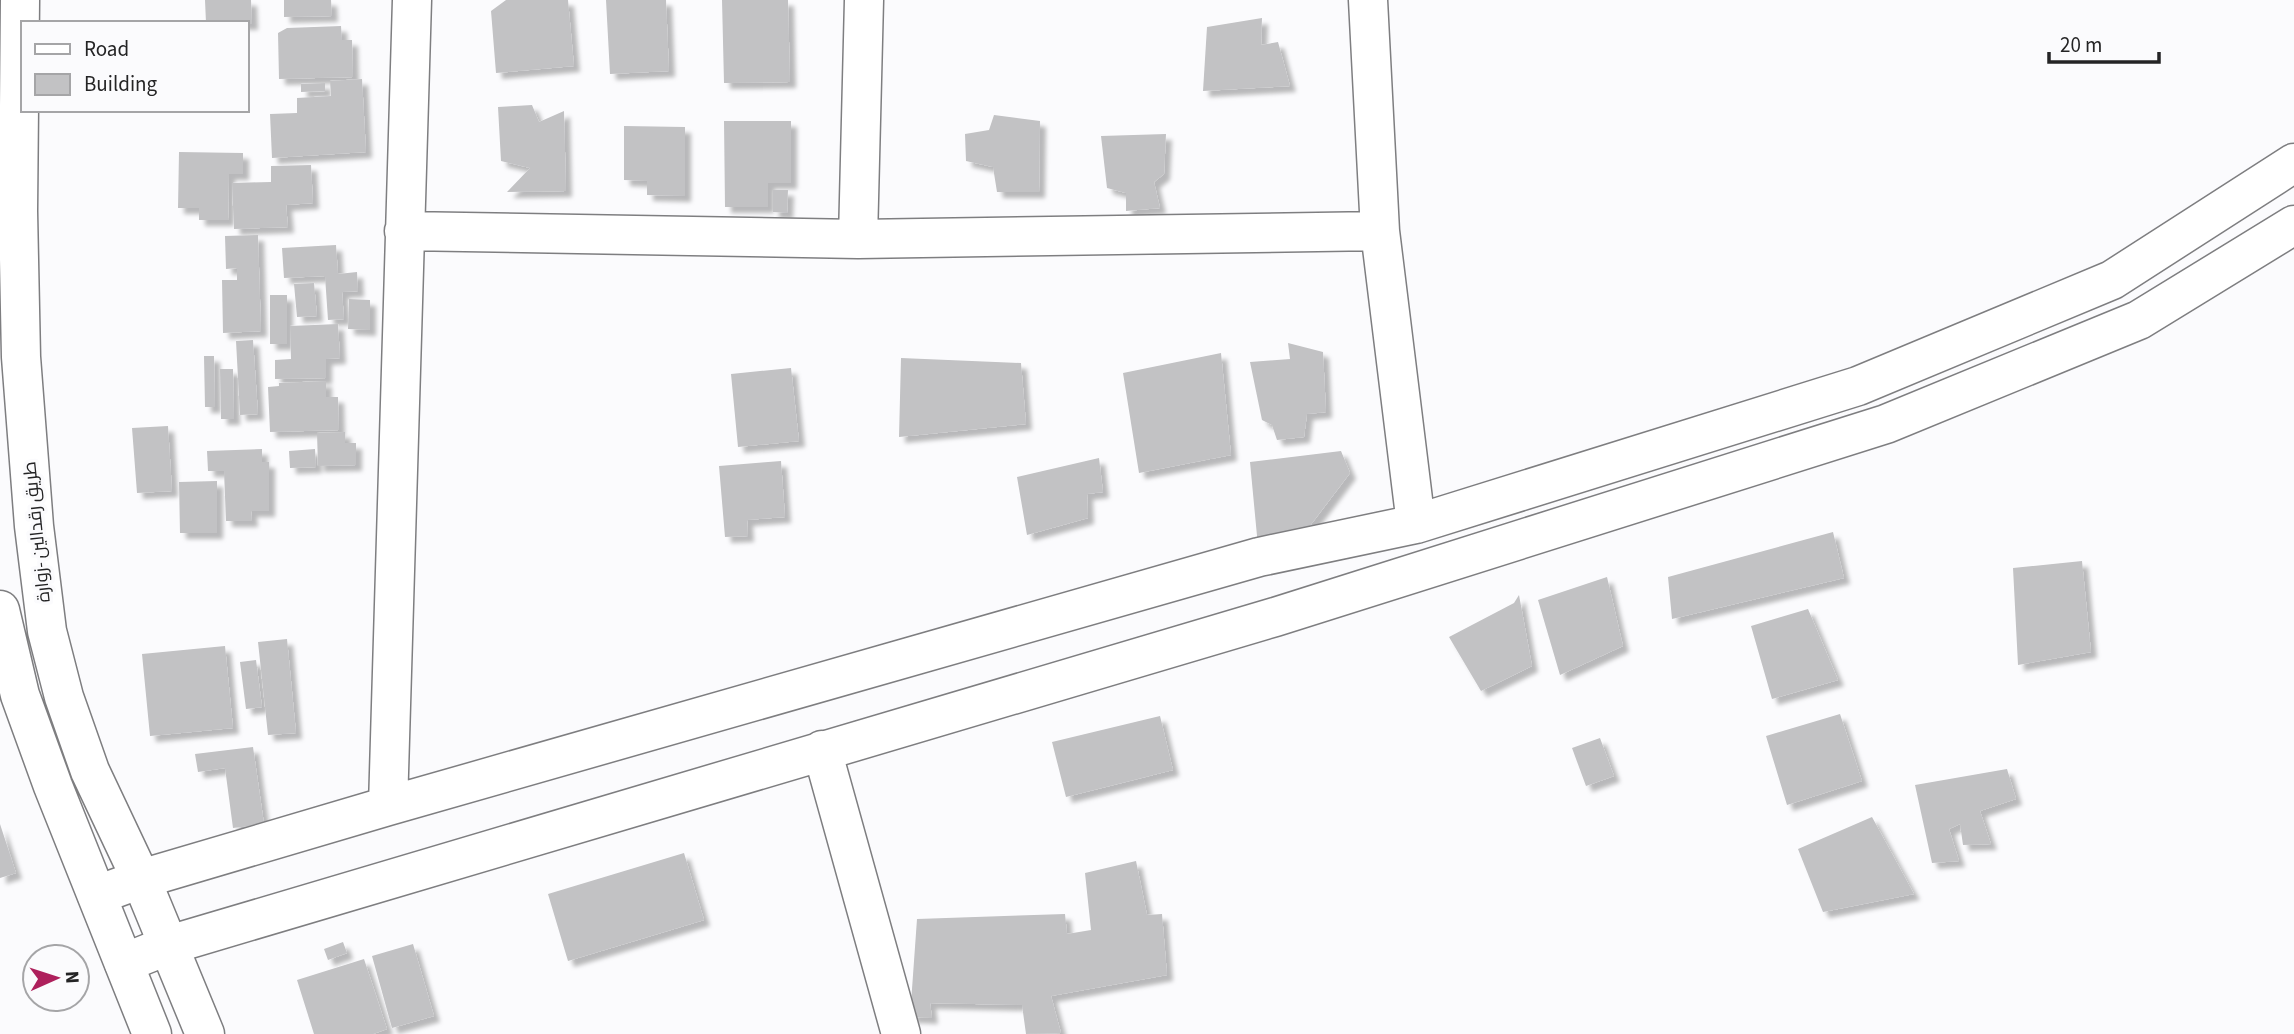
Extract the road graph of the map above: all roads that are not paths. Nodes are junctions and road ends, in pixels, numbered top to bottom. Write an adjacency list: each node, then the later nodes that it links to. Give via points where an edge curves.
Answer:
1 (20, 0): 14 (street, طريق رقدالين -زوارة, via 21,358 47,631 90,771)
2 (412, 0): 7 (street)
3 (864, 0): 9 (street)
4 (1368, 0): 8 (street)
5 (2294, 163): 10 (street, via 2112,280 1870,381)
6 (2294, 225): 12 (street, via 2139,320 1886,424 1275,617)
7 (404, 231): 9 (street); 13 (street)
8 (1380, 231): 9 (street); 10 (street)
9 (858, 239)
10 (1416, 524): 13 (street, via 1259,557)
11 (0, 610): 15 (street, via 20,695)
12 (822, 750): 16 (street); 20 (street)
13 (388, 806): 14 (street)
14 (141, 879): 15 (street); 16 (street, طريق رقدالين -زوارة)
15 (97, 895): 17 (street)
16 (169, 945): 17 (street); 19 (street, طريق رقدالين -زوارة)
17 (124, 963): 18 (street)
18 (152, 1034)
19 (205, 1034)
20 (901, 1034)

